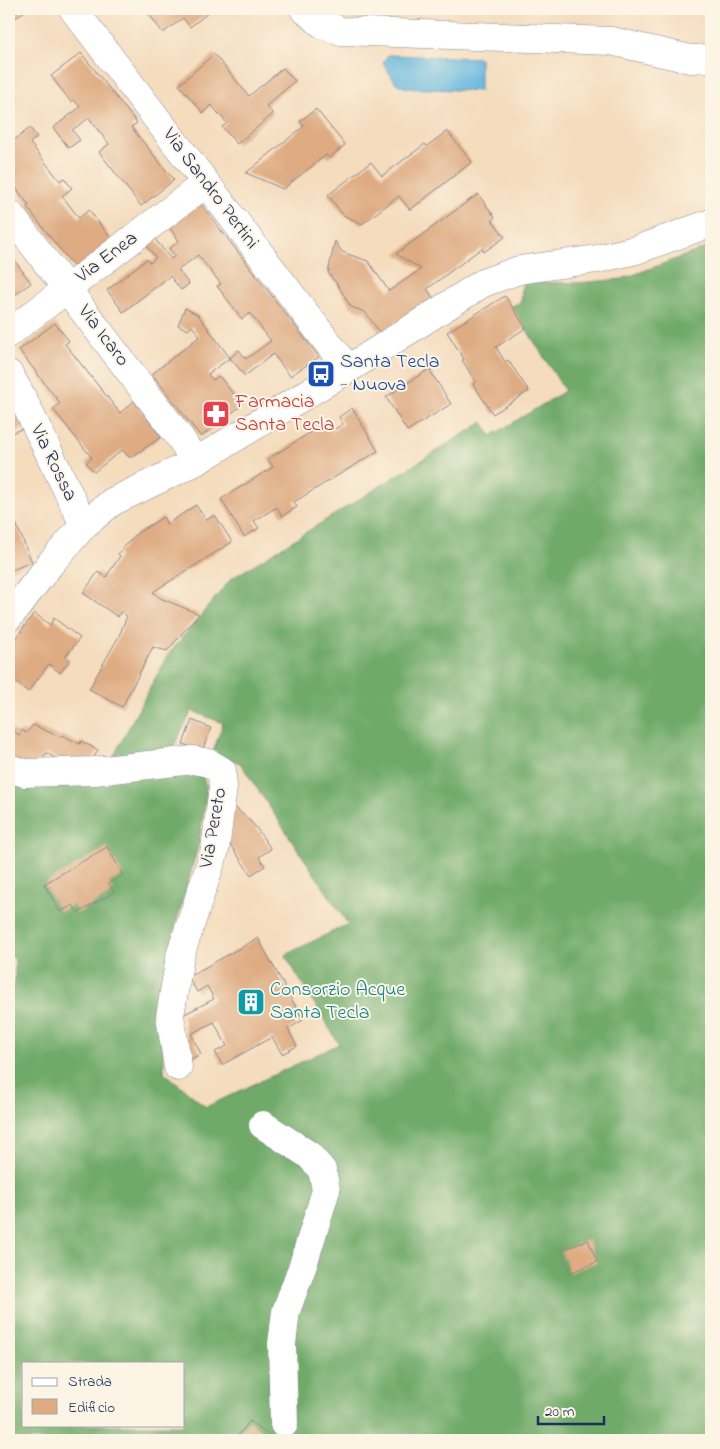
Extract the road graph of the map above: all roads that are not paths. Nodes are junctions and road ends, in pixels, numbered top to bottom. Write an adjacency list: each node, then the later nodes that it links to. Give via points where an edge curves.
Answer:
1 (73, 9): 4 (street, Via Sandro Pertini)
2 (304, 9): 3 (street, via 322,24 341,31 611,41 690,59)
3 (711, 58)
4 (206, 183): 7 (street, Via Enea); 9 (street, Via Sandro Pertini)
5 (9, 213): 7 (street, Via Icaro)
6 (711, 223): 9 (street, via 636,250 519,270 482,283)
7 (67, 289): 8 (street, Via Enea); 11 (street, Via Icaro)
8 (9, 333)
9 (348, 370): 11 (street)
10 (9, 374): 12 (street, Via Rossa)
11 (195, 462): 12 (street, via 112,502)
12 (84, 525): 13 (street)
13 (9, 617)
14 (9, 768): 15 (street, Via Pereto, via 24,774 95,771 192,760 209,763 222,771 224,787 215,850 180,956 170,1016)
15 (178, 1067)
16 (263, 1125): 17 (street, via 309,1155 322,1170 326,1190 286,1311 282,1344)
17 (284, 1424)

